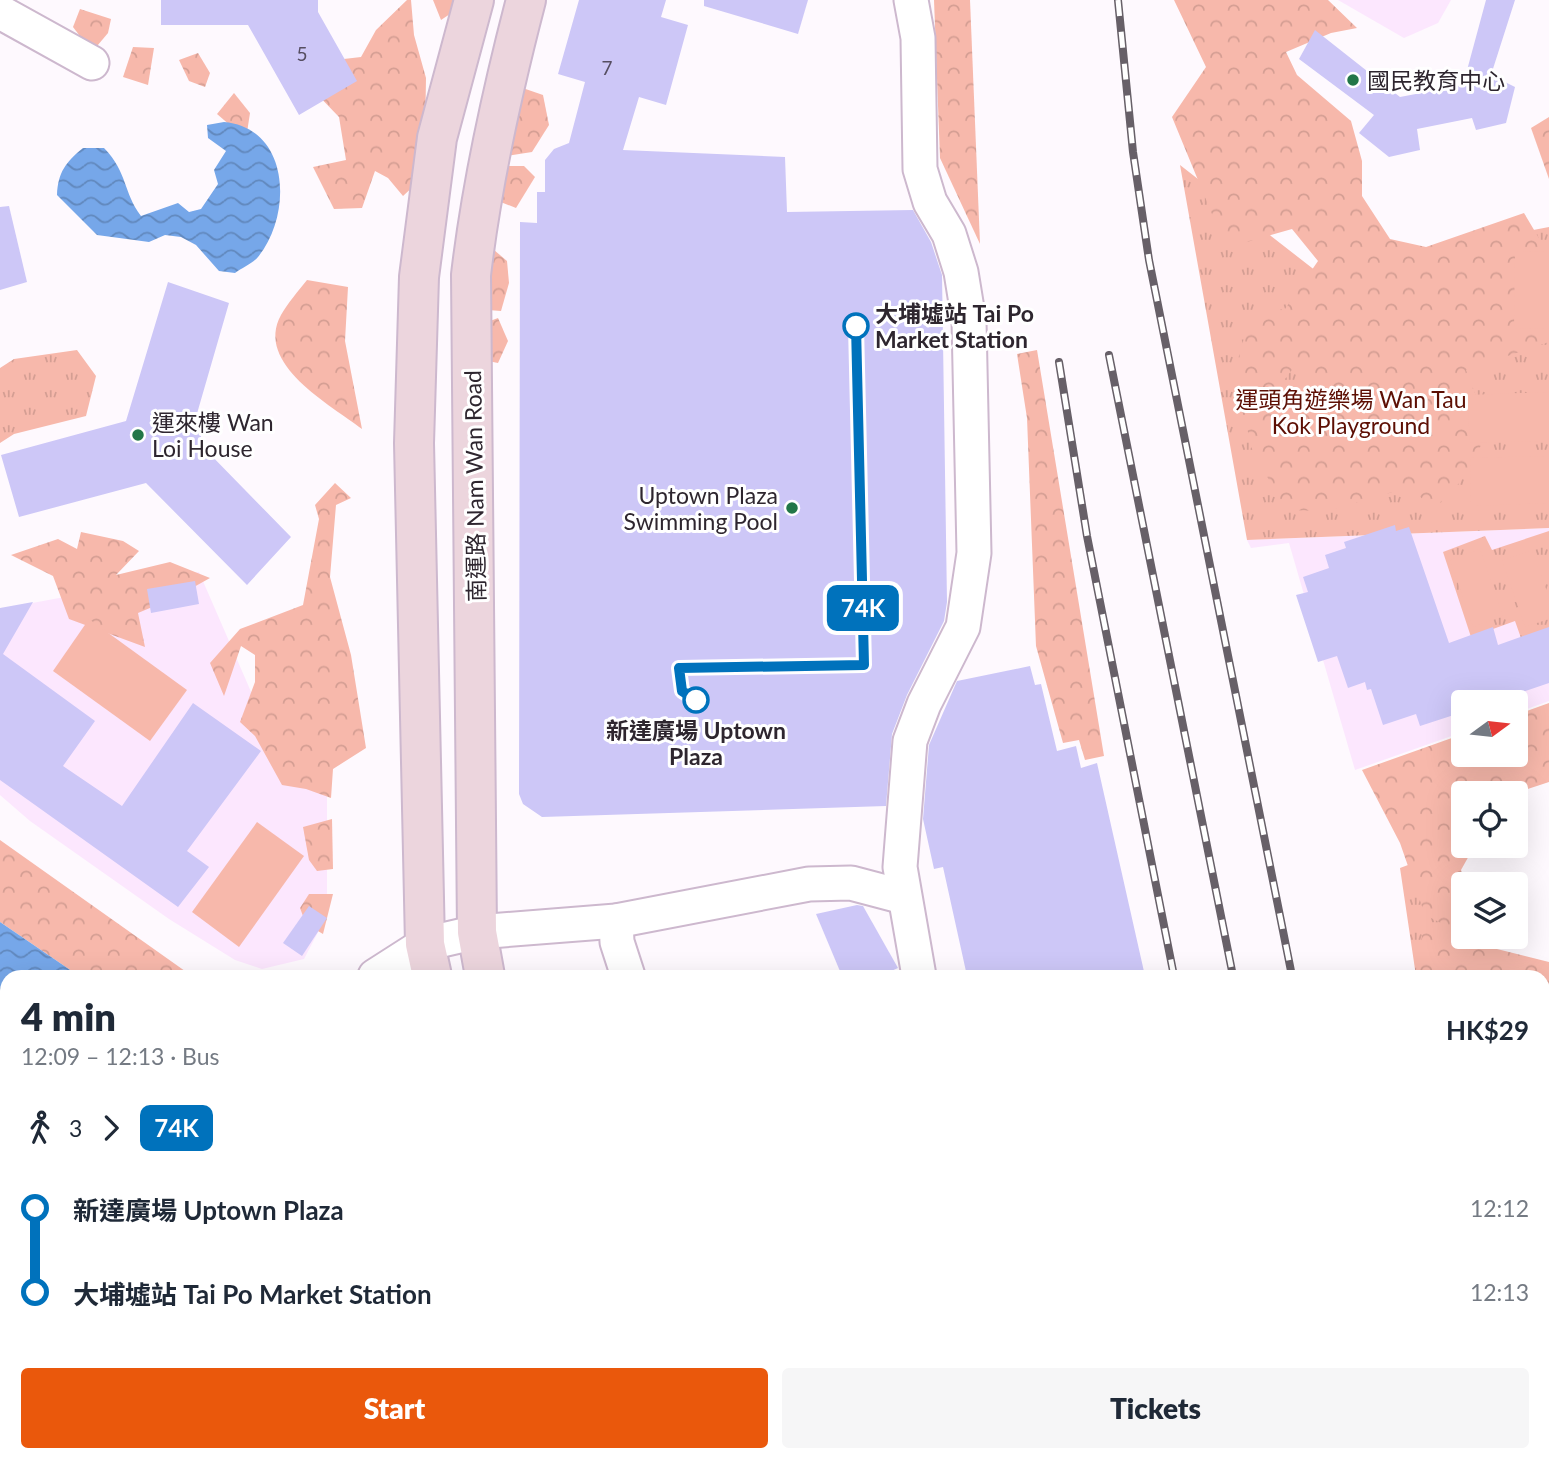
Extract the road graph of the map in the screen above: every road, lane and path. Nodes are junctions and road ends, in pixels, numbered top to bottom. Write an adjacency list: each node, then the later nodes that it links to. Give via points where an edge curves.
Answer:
1 (474, 0): 11 (main road, via 438,138 419,277 414,443)
2 (526, 0): 10 (main road, 南運路 Nam Wan Road, via 497,111 471,275)
3 (891, 0): 7 (street, via 898,41)
4 (911, 0): 8 (street, via 918,38 920,169 930,202 949,234 969,321 973,564 963,627 910,741 900,867)
5 (0, 12): 6 (street)
6 (92, 64)
7 (900, 171)
8 (904, 897): 9 (street, via 851,883 809,884); 15 (street)
9 (617, 921): 10 (street); 14 (street, via 617,942)
10 (477, 932): 11 (street); 13 (main road, 南運路 Nam Wan Road)
11 (428, 960): 12 (street)
12 (395, 970)
13 (484, 970)
14 (626, 970)
15 (918, 970)

